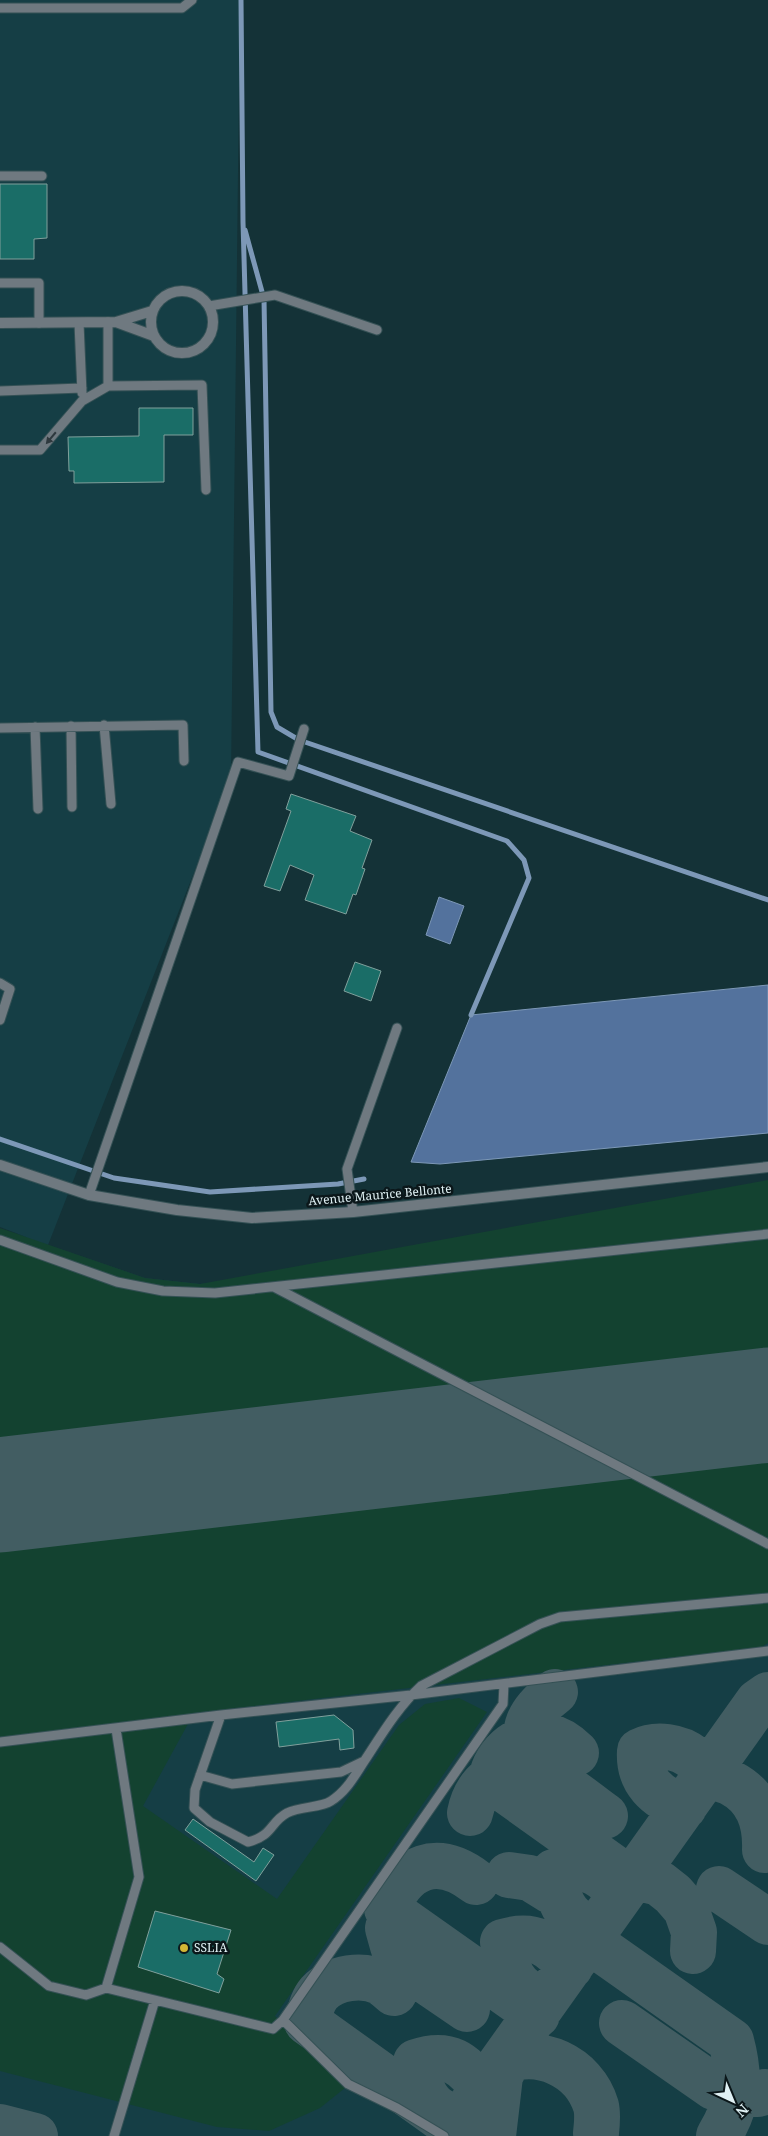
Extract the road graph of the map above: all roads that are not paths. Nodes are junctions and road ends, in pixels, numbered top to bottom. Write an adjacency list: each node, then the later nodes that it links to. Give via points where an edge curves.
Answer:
1 (192, 0): 2 (lane, via 182,8)
2 (0, 8)
3 (0, 176): 4 (lane)
4 (42, 176)
5 (0, 283): 10 (lane, via 39,283)
6 (208, 306): 7 (street, via 194,294 176,291 161,299); 12 (lane, via 275,295); 13 (street, via 212,327 209,338 197,349 171,352)
7 (152, 311): 8 (street); 13 (street)
8 (112, 322): 11 (street); 13 (street); 14 (lane)
9 (0, 323): 10 (street)
10 (39, 323): 11 (street)
11 (79, 323): 15 (lane)
12 (377, 330)
13 (154, 336)
14 (108, 386): 17 (lane); 19 (lane, via 202,385)
15 (82, 388): 16 (lane); 17 (lane)
16 (0, 391)
17 (82, 400): 18 (lane, one-way to 18, via 40,450)
18 (0, 450)
19 (206, 490)
20 (104, 725): 21 (lane); 25 (lane, via 183,725); 26 (lane)
21 (71, 726): 22 (lane); 27 (lane)
22 (35, 727): 23 (lane); 28 (lane)
23 (0, 728)
24 (304, 729): 34 (lane, via 289,776 238,762)
25 (184, 761)
26 (111, 804)
27 (72, 806)
28 (38, 809)
29 (0, 983): 30 (lane, via 10,989)
30 (0, 1020)
31 (397, 1028): 35 (lane, via 348,1171)
32 (0, 1165): 34 (street, Avenue Maurice Bellonte)
33 (768, 1167): 35 (street, Avenue Maurice Bellonte)
34 (89, 1195): 35 (street, Avenue Maurice Bellonte, via 177,1210 252,1218)
35 (353, 1212)
36 (768, 1234): 38 (lane)
37 (0, 1240): 38 (lane, via 117,1282 163,1291 214,1293)
38 (274, 1287): 39 (lane)
39 (768, 1544)
40 (768, 1598): 43 (lane, via 560,1617 470,1660 421,1686)
41 (768, 1651): 42 (lane)
42 (504, 1684): 43 (lane); 52 (lane, via 503,1704)
43 (411, 1695): 44 (lane); 47 (lane)
44 (221, 1715): 45 (lane); 48 (lane)
45 (116, 1729): 46 (lane); 50 (lane, via 139,1877)
46 (0, 1742)
47 (364, 1761): 48 (lane, via 341,1772 232,1784); 48 (lane, via 347,1788 330,1803 299,1808 285,1814 261,1839 248,1842 210,1822 194,1808)
48 (200, 1775)
49 (0, 1947): 50 (lane, via 49,1986 86,1995)
50 (106, 1988): 51 (lane)
51 (155, 2000): 52 (lane, via 273,2029); 53 (lane)
52 (283, 2020): 54 (lane, via 348,2084)
53 (114, 2136)
54 (444, 2136)

